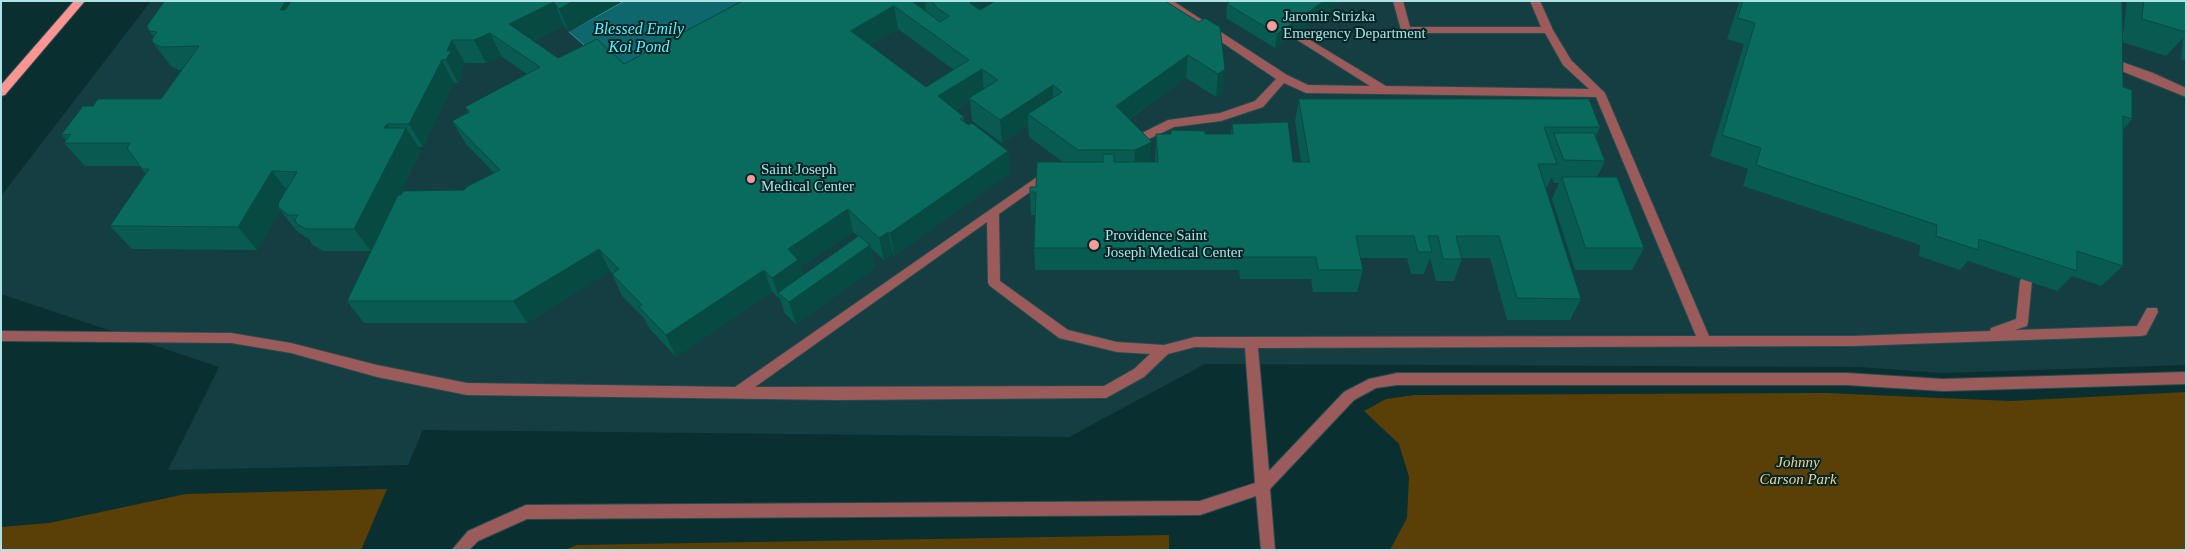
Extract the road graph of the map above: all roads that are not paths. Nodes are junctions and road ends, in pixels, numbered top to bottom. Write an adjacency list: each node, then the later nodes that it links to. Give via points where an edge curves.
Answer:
1 (80, 1): 10 (main road)
2 (1166, 1): 8 (street)
3 (1398, 1): 5 (street, via 1406,30)
4 (1535, 1): 5 (street)
5 (1548, 30): 11 (street, via 1567,62)
6 (1295, 34): 9 (street)
7 (2105, 60): 12 (street)
8 (1283, 78): 9 (street, via 1306,89); 13 (street, via 1259,104 1221,117 1172,123)
9 (1384, 90): 11 (street)
10 (1, 92)
11 (1600, 93): 20 (street)
12 (2186, 93)
13 (1130, 144)
14 (1057, 167): 15 (street)
15 (993, 212): 22 (street, via 994,283 1064,334 1117,347); 24 (street)
16 (2026, 281): 19 (street, via 2022,322)
17 (2152, 312): 19 (street, via 2141,330)
18 (1, 336): 24 (street, via 231,338 291,348 377,371 467,389)
19 (1984, 336): 20 (street)
20 (1705, 342): 21 (street)
21 (1251, 343): 22 (street, via 1195,342); 25 (street)
22 (1164, 350): 24 (street, via 1139,373 1106,392)
23 (2186, 378): 25 (street, via 1943,385 1846,379 1396,379 1374,382 1349,396)
24 (738, 392)
25 (1263, 487): 26 (street, via 1200,508 526,512 473,536); 27 (street)
26 (460, 550)
27 (1268, 550)

